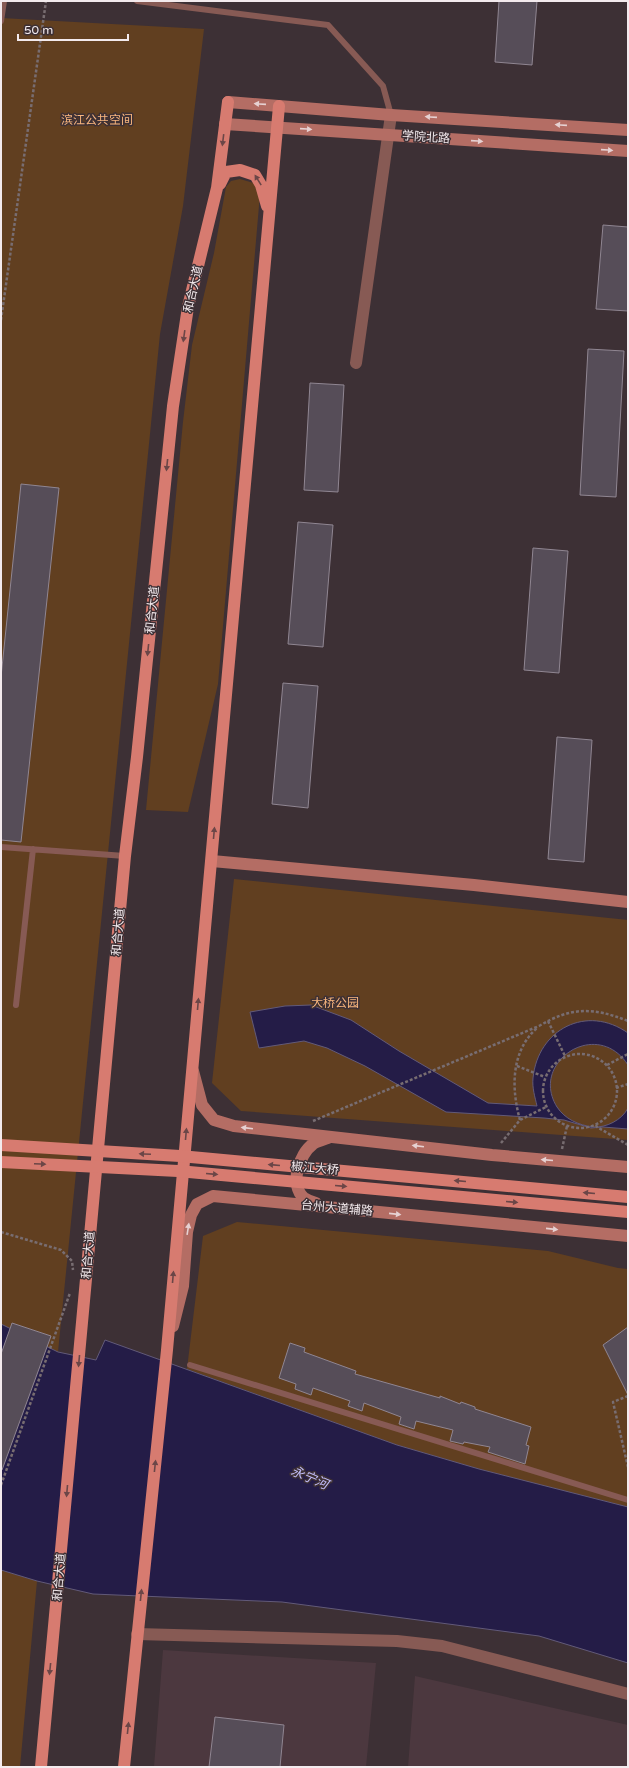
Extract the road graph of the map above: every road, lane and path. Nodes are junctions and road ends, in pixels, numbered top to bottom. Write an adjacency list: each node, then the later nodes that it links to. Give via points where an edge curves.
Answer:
1 (4, 1): 4 (lane)
2 (46, 1): 15 (path)
3 (137, 1): 7 (lane, via 328,25 383,86)
4 (1, 21)
5 (228, 102): 6 (main road, 学院北路, one-way to 5); 8 (main road, 和合大道)
6 (279, 106): 7 (main road, 学院北路); 9 (main road)
7 (391, 115): 10 (main road, 学院北路, one-way to 7); 11 (street)
8 (225, 124): 9 (main road, 学院北路); 13 (main road, 和合大道, one-way to 13)
9 (277, 127): 11 (main road, 学院北路, one-way to 11); 14 (main road)
10 (628, 130)
11 (389, 135): 12 (main road, 学院北路, one-way to 12); 16 (street)
12 (628, 151)
13 (217, 188): 14 (main road, one-way to 13, via 261,185 255,175 240,170 226,172); 19 (main road, 和合大道, one-way to 19, via 188,307 173,406)
14 (269, 217): 20 (main road, one-way to 14)
15 (1, 320)
16 (356, 363)
17 (1, 846): 18 (lane)
18 (33, 849): 19 (lane); 22 (lane)
19 (125, 856): 61 (main road, 和合大道, one-way to 61)
20 (212, 861): 21 (main road, via 466,884); 30 (main road, one-way to 20)
21 (628, 902)
22 (16, 1005)
23 (548, 1021): 24 (path, via 565,1013 580,1011 601,1012); 25 (path); 27 (path)
24 (628, 1021)
25 (539, 1026): 29 (path, via 528,1037 520,1051); 36 (path)
26 (628, 1054): 28 (path)
27 (564, 1055): 28 (path, via 588,1054); 31 (path)
28 (608, 1064): 33 (path)
29 (518, 1067): 31 (path); 35 (path, via 515,1091)
30 (192, 1069): 39 (main road, one-way to 30, via 234,1126 214,1120 202,1105); 53 (main road, one-way to 30)
31 (544, 1076): 34 (path)
32 (628, 1084): 33 (path)
33 (618, 1088): 37 (path, via 614,1107)
34 (546, 1107): 35 (path); 38 (path, via 557,1120)
35 (520, 1120): 42 (path)
36 (308, 1123)
37 (596, 1125): 38 (path, via 578,1128); 41 (path)
38 (567, 1126): 43 (path)
39 (333, 1136): 42 (main road, one-way to 39); 47 (main road, via 314,1143 304,1152 297,1172 298,1188 304,1198)
40 (1, 1145): 46 (main road, 椒江大桥, one-way to 40, bridge, via 180,1156)
41 (628, 1145)
42 (492, 1155): 43 (main road, one-way to 42)
43 (559, 1161): 45 (main road)
44 (1, 1162): 48 (main road, 椒江大桥, one-way to 48, bridge, via 178,1171)
45 (628, 1167)
46 (628, 1197)
47 (322, 1206): 50 (main road, 台州大道辅路, one-way to 50); 53 (main road, 台州大道辅路, one-way to 47, via 183,1286 187,1232 197,1204 213,1196)
48 (628, 1212)
49 (1, 1232): 51 (path, via 61,1250 72,1261)
50 (628, 1236)
51 (73, 1274)
52 (71, 1291): 57 (path)
53 (167, 1350): 59 (main road, one-way to 53)
54 (190, 1365): 58 (lane)
55 (628, 1396): 56 (path, via 613,1402)
56 (628, 1467)
57 (1, 1485)
58 (628, 1500)
59 (137, 1634): 60 (street, via 397,1641 442,1646); 62 (main road, one-way to 59)
60 (628, 1694)
61 (41, 1767)
62 (124, 1767)

